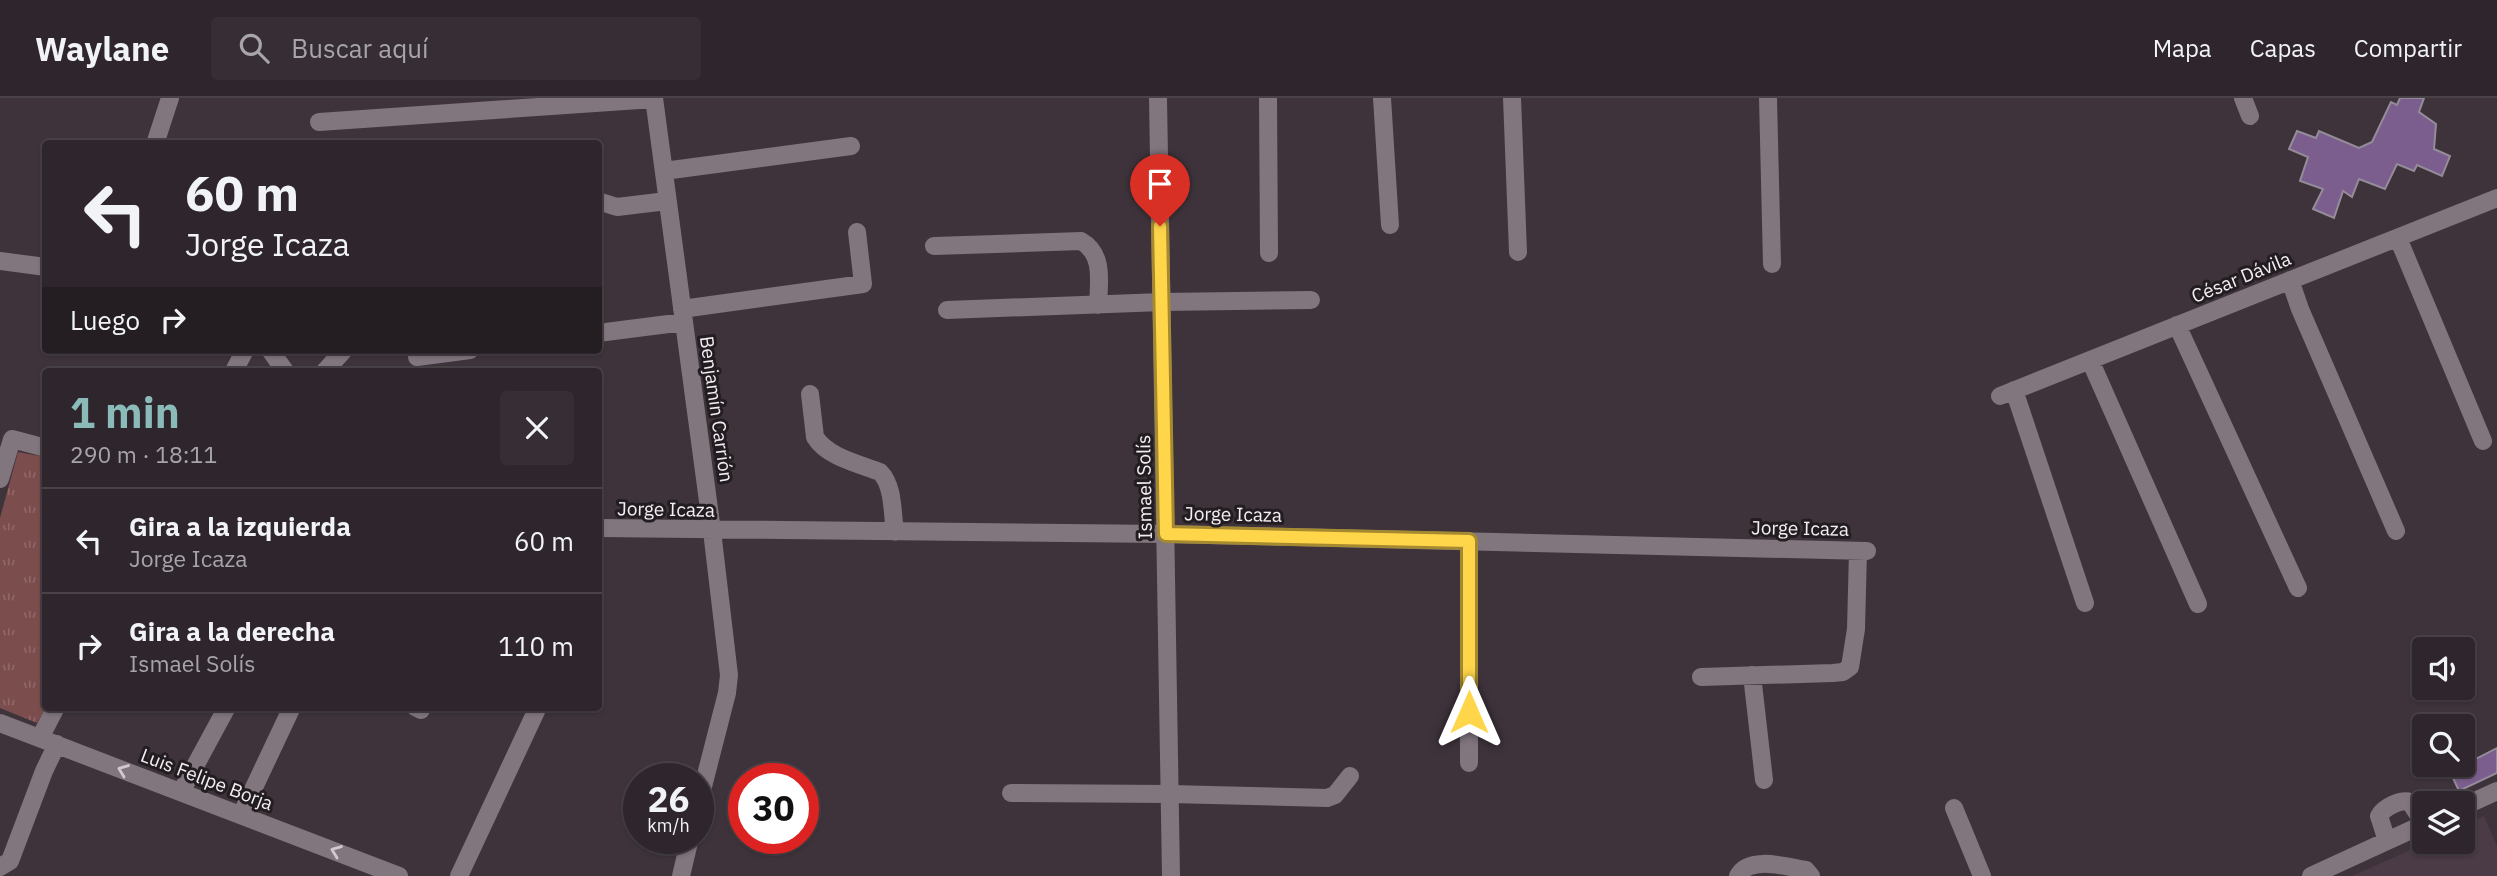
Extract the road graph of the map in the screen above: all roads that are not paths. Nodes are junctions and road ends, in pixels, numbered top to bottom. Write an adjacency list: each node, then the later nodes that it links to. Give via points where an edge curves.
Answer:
1 (170, 98): 11 (street)
2 (654, 98): 10 (street); 13 (street, Benjamín Carrión)
3 (1158, 98): 28 (street, Ismael Solís)
4 (1268, 98): 22 (street)
5 (1382, 98): 17 (street)
6 (1512, 98): 21 (street)
7 (1768, 98): 24 (street)
8 (2243, 98): 9 (street)
9 (2250, 116)
10 (319, 122)
11 (156, 140)
12 (851, 146): 13 (street)
13 (664, 171): 15 (street, Benjamín Carrión)
14 (2497, 198): 19 (street, César Dávila)
15 (667, 201): 16 (street, via 617,207); 31 (street, Benjamín Carrión)
16 (602, 202)
17 (1390, 225)
18 (857, 232): 31 (street, via 863,284)
19 (2398, 238): 26 (street, César Dávila); 40 (street)
20 (934, 246): 29 (street, via 1080,241 1090,247 1097,261)
21 (1518, 252)
22 (1269, 253)
23 (0, 261): 25 (street)
24 (1772, 264)
25 (42, 266)
26 (2290, 280): 32 (street, César Dávila); 45 (street)
27 (1311, 300): 28 (street)
28 (1162, 302): 29 (street); 47 (street, Ismael Solís)
29 (1098, 305): 30 (street)
30 (947, 310)
31 (683, 315): 33 (street); 44 (street, Benjamín Carrión)
32 (2177, 325): 37 (street, César Dávila); 49 (street)
33 (602, 332)
34 (341, 354): 38 (street)
35 (440, 354): 36 (street)
36 (417, 357)
37 (2090, 360): 50 (street, César Dávila, via 2007,393); 51 (street)
38 (328, 368)
39 (810, 394): 46 (street, via 819,443 885,477)
40 (2483, 441)
41 (42, 448): 42 (street, via 12,439)
42 (0, 479)
43 (602, 528): 44 (street, Jorge Icaza)
44 (712, 531): 46 (street, Jorge Icaza); 61 (street, Benjamín Carrión, via 729,675)
45 (2396, 531)
46 (895, 532): 47 (street, Jorge Icaza)
47 (1166, 534): 48 (street, Jorge Icaza); 68 (street, Ismael Solís)
48 (1469, 541): 52 (street, Jorge Icaza, via 1863,551 1850,667 1833,673); 62 (street)
49 (2298, 588)
50 (2085, 603)
51 (2198, 604)
52 (1752, 675): 53 (street); 64 (street)
53 (1701, 677)
54 (54, 711): 59 (street)
55 (224, 711): 66 (street)
56 (290, 711): 72 (street)
57 (536, 711): 78 (street)
58 (0, 723): 59 (street, Luis Felipe Borja)
59 (40, 737): 60 (street, Luis Felipe Borja)
60 (57, 744): 66 (street, Luis Felipe Borja, one-way to 60); 76 (street, via 10,861)
61 (709, 763)
62 (1469, 763)
63 (1350, 776): 68 (street, via 1327,798)
64 (1764, 780)
65 (2497, 790): 69 (street)
66 (181, 792): 72 (street, Luis Felipe Borja)
67 (1011, 793): 68 (street)
68 (1170, 794): 80 (street, Ismael Solís)
69 (2475, 801)
70 (2412, 805): 74 (street, via 2401,801 2381,811)
71 (1954, 808): 83 (street)
72 (241, 815): 77 (street, Luis Felipe Borja, one-way to 72)
73 (2412, 830): 74 (street)
74 (2387, 841): 84 (street)
75 (686, 854): 79 (street)
76 (0, 867)
77 (399, 876)
78 (459, 876)
79 (681, 876)
80 (1171, 876)
81 (1738, 876): 82 (street, via 1750,865 1806,870)
82 (1811, 876)
83 (1982, 876)
84 (2311, 876)

